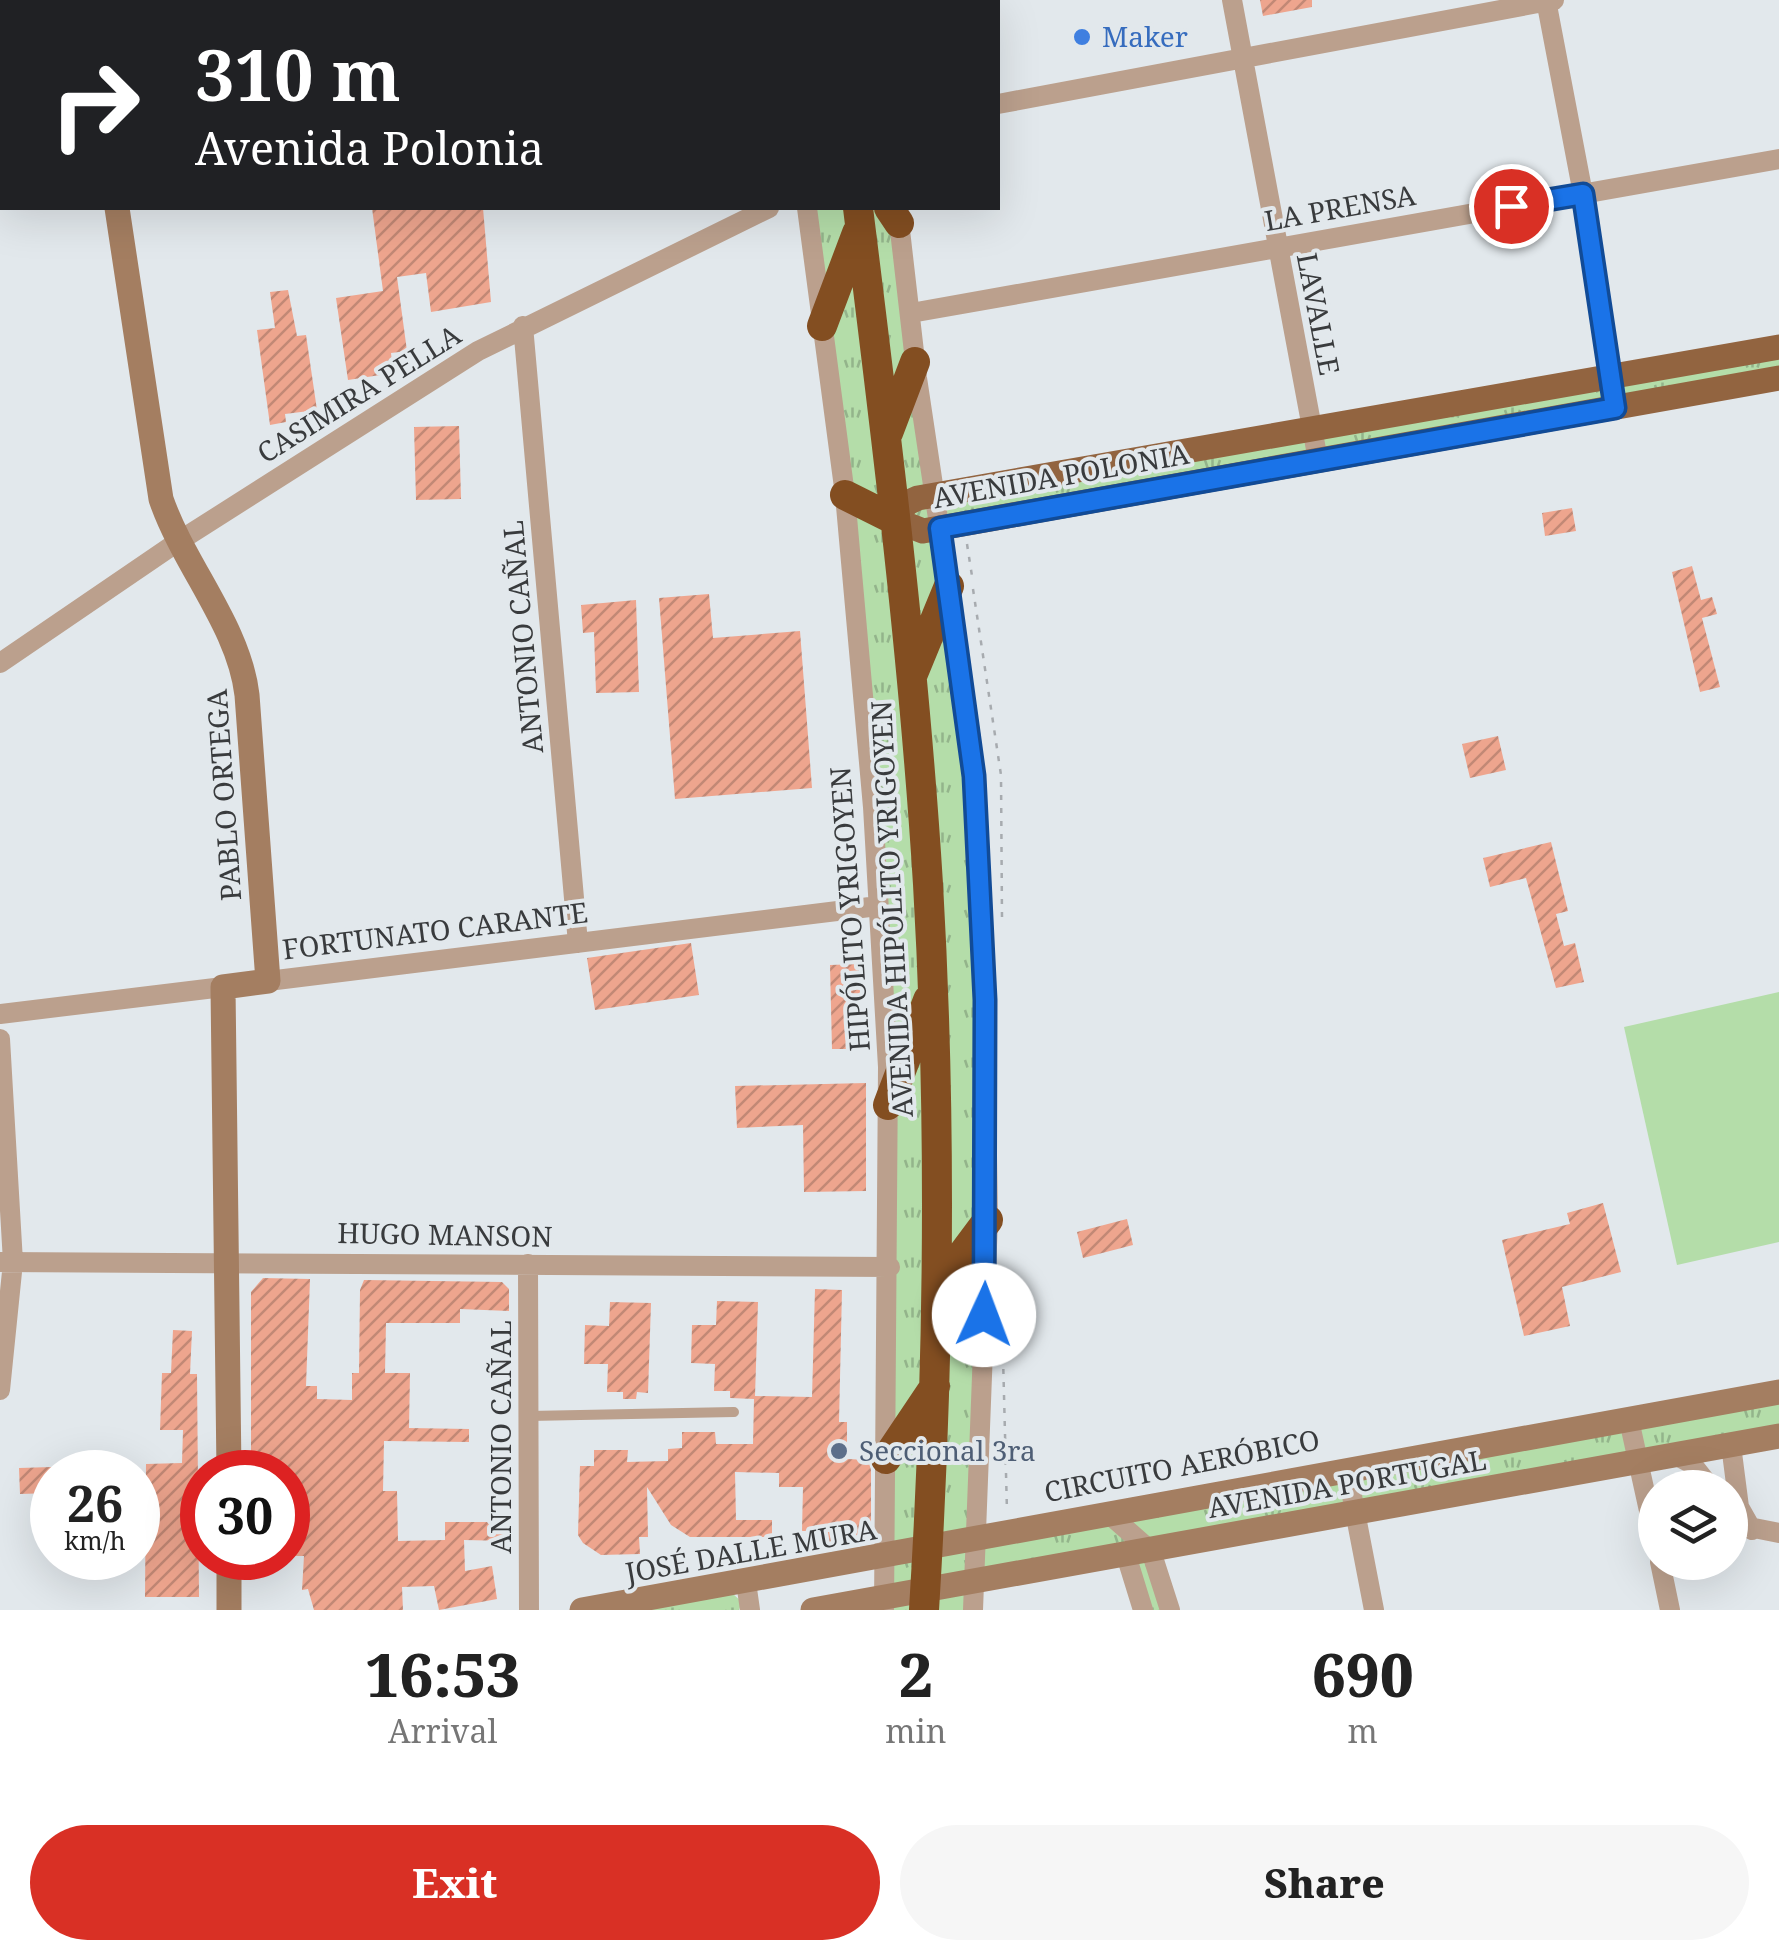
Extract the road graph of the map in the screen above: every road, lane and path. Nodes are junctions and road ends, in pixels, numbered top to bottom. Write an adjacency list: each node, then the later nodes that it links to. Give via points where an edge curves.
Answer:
1 (1232, 0): 3 (street, LAVALLE)
2 (1549, 0): 3 (street); 6 (street)
3 (1244, 59): 4 (street); 12 (street, LAVALLE)
4 (1000, 104)
5 (1779, 159): 6 (street, LA PRENSA)
6 (1583, 194): 12 (street, LA PRENSA); 18 (street)
7 (117, 210): 28 (main road, PABLO ORTEGA, via 161,500)
8 (764, 210): 14 (street, CASIMIRA PELLA)
9 (807, 210): 15 (street, HIPÓLITO YRIGOYEN)
10 (895, 213): 13 (street)
11 (859, 217): 15 (highway); 22 (highway, AVENIDA HIPÓLITO YRIGOYEN)
12 (1277, 246): 13 (street, LA PRENSA); 21 (street, LAVALLE)
13 (912, 314): 17 (street)
14 (523, 326): 28 (street, CASIMIRA PELLA); 35 (street, ANTONIO CAÑAL)
15 (822, 326): 24 (street, HIPÓLITO YRIGOYEN)
16 (1779, 347): 18 (main road, AVENIDA POLONIA)
17 (915, 362): 22 (highway); 25 (street)
18 (1610, 376): 20 (street); 21 (main road, AVENIDA POLONIA)
19 (1779, 378): 20 (main road, AVENIDA POLONIA)
20 (1615, 408): 23 (main road, AVENIDA POLONIA)
21 (1312, 431): 23 (street, LAVALLE); 25 (main road, AVENIDA POLONIA)
22 (887, 436): 26 (highway, AVENIDA HIPÓLITO YRIGOYEN)
23 (1318, 460): 27 (main road, AVENIDA POLONIA)
24 (845, 495): 26 (highway); 33 (street, HIPÓLITO YRIGOYEN)
25 (934, 496): 26 (main road, AVENIDA POLONIA, via 911,500); 27 (street)
26 (895, 520): 27 (main road, AVENIDA POLONIA, via 916,531); 32 (highway, AVENIDA HIPÓLITO YRIGOYEN)
27 (940, 528): 30 (street)
28 (176, 543): 31 (street, CASIMIRA PELLA); 36 (main road, PABLO ORTEGA, via 244,667)
29 (967, 543): 34 (path, via 1001,775)
30 (949, 586): 32 (highway); 42 (street, via 972,757)
31 (0, 663)
32 (911, 678): 38 (highway, AVENIDA HIPÓLITO YRIGOYEN)
33 (878, 906): 35 (street, FORTUNATO CARANTE); 41 (street, HIPÓLITO YRIGOYEN)
34 (1002, 934)
35 (578, 943): 36 (street, FORTUNATO CARANTE)
36 (268, 981): 37 (main road, FORTUNATO CARANTE)
37 (223, 987): 39 (street, FORTUNATO CARANTE); 43 (main road)
38 (933, 988): 41 (highway); 47 (highway, AVENIDA HIPÓLITO YRIGOYEN)
39 (0, 1014)
40 (0, 1039): 44 (street)
41 (888, 1106): 46 (street, HIPÓLITO YRIGOYEN)
42 (988, 1220): 47 (highway); 70 (street)
43 (229, 1261): 44 (street, HUGO MANSON); 45 (street, HUGO MANSON); 57 (main road)
44 (7, 1262): 50 (street)
45 (528, 1264): 46 (street, HUGO MANSON); 53 (street, ANTONIO CAÑAL)
46 (890, 1268): 59 (street, HIPÓLITO YRIGOYEN)
47 (938, 1287): 49 (highway, AVENIDA HIPÓLITO YRIGOYEN)
48 (1003, 1351): 66 (path, CIRCUITO AERÓBICO, via 1004,1510)
49 (936, 1386): 59 (highway); 71 (highway, AVENIDA HIPÓLITO YRIGOYEN)
50 (0, 1390)
51 (1779, 1392): 54 (main road, AVENIDA PORTUGAL)
52 (734, 1412): 53 (lane)
53 (528, 1416): 81 (street, ANTONIO CAÑAL)
54 (1629, 1420): 60 (street); 61 (main road, AVENIDA PORTUGAL)
55 (1779, 1436): 56 (main road, AVENIDA PORTUGAL)
56 (1731, 1444): 58 (main road, AVENIDA PORTUGAL); 68 (street, via 1739,1507)
57 (229, 1450)
58 (1675, 1455): 60 (main road, AVENIDA PORTUGAL); 63 (street)
59 (886, 1458): 73 (street, HIPÓLITO YRIGOYEN)
60 (1640, 1461): 62 (street); 64 (main road, AVENIDA PORTUGAL)
61 (1347, 1470): 64 (street); 65 (main road, AVENIDA PORTUGAL)
62 (1642, 1470)
63 (1696, 1470)
64 (1355, 1512): 72 (main road, AVENIDA PORTUGAL); 88 (street)
65 (1108, 1514): 70 (main road, AVENIDA PORTUGAL); 72 (street)
66 (1015, 1518)
67 (1748, 1528): 68 (street)
68 (1752, 1530): 69 (street)
69 (1779, 1533)
70 (976, 1541): 71 (main road, AVENIDA PORTUGAL); 77 (street)
71 (929, 1550): 73 (main road, JOSÉ DALLE MURA); 78 (highway, AVENIDA HIPÓLITO YRIGOYEN)
72 (1139, 1553): 77 (main road, AVENIDA PORTUGAL); 86 (street); 87 (street)
73 (886, 1558): 76 (main road, JOSÉ DALLE MURA); 79 (street, HIPÓLITO YRIGOYEN)
74 (229, 1580): 80 (main road)
75 (1664, 1580): 89 (street)
76 (746, 1582): 82 (main road, JOSÉ DALLE MURA); 83 (street)
77 (976, 1583): 78 (main road, AVENIDA PORTUGAL); 85 (street)
78 (925, 1601): 79 (main road)
79 (884, 1604): 84 (main road)
80 (229, 1610)
81 (529, 1610)
82 (582, 1610)
83 (750, 1610)
84 (813, 1610)
85 (973, 1610)
86 (1143, 1610)
87 (1170, 1610)
88 (1374, 1610)
89 (1670, 1610)

